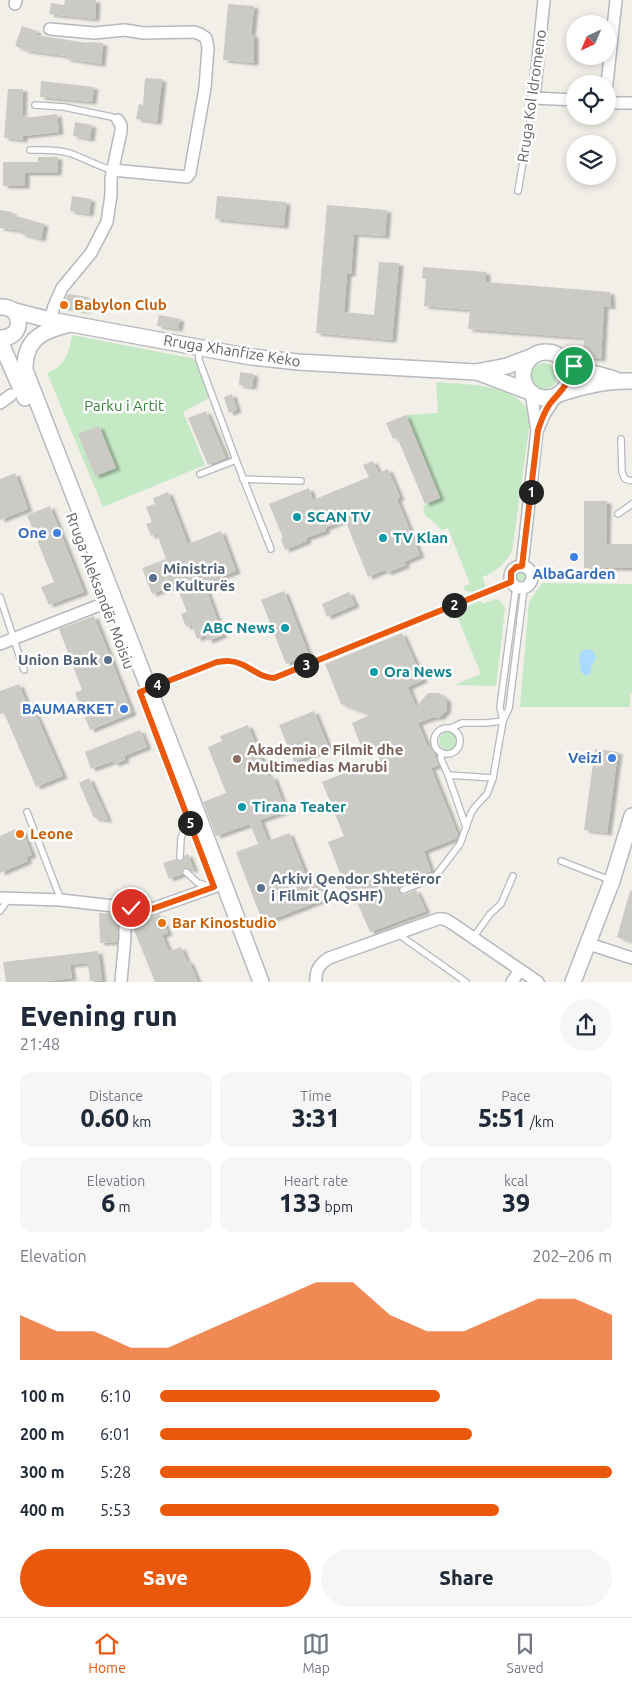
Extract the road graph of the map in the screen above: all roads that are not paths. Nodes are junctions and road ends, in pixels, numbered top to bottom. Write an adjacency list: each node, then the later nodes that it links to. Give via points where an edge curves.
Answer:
1 (544, 0): 5 (street, Rruga Kol Idromeno)
2 (616, 0): 4 (street)
3 (50, 29): 12 (street, via 94,33 125,30 194,32 206,38 204,88 187,177)
4 (607, 75)
5 (534, 98): 6 (street); 13 (lane, Rruga Kol Idromeno)
6 (566, 100)
7 (616, 103): 8 (street)
8 (632, 103)
9 (35, 105): 10 (lane, via 64,107)
10 (118, 120): 12 (street, via 121,130)
11 (30, 150): 12 (lane, via 56,150)
12 (112, 170): 15 (street, via 107,222 90,253 62,288)
13 (518, 191)
14 (7, 309): 15 (main road, Rruga Xhanfize Keko); 17 (main road, via 18,317)
15 (50, 320): 16 (main road, Rruga Xhanfize Keko); 17 (main road)
16 (71, 324): 18 (main road, Rruga Xhanfize Keko); 21 (main road, via 46,331 33,341 27,352)
17 (7, 336): 21 (main road); 41 (main road, Rruga Aleksandër Moisiu, via 11,364)
18 (199, 346): 22 (main road, Rruga Xhanfize Keko, via 279,361); 30 (lane, via 199,360)
19 (531, 357): 20 (main road, via 543,352); 22 (main road, Rruga Xhanfize Keko); 24 (main road, via 523,374)
20 (561, 358): 23 (main road, via 585,371); 26 (main road, via 568,376)
21 (25, 370): 47 (main road, Rruga Aleksandër Moisiu, via 142,672)
22 (476, 372): 24 (main road, Rruga Xhanfize Keko)
23 (625, 381): 26 (main road, via 584,386)
24 (530, 393): 26 (main road, via 544,398); 28 (street)
25 (11, 395): 27 (street)
26 (558, 395): 28 (street)
27 (0, 403)
28 (538, 430): 38 (street)
29 (621, 439): 34 (lane, via 622,472 625,479)
30 (236, 460): 31 (lane); 32 (lane)
31 (200, 474)
32 (243, 479): 33 (lane); 37 (lane)
33 (301, 481)
34 (632, 481)
35 (632, 504): 36 (lane)
36 (618, 514)
37 (271, 549)
38 (522, 566): 39 (street, via 511,572); 39 (street, via 528,569 532,578 530,584)
39 (517, 586): 45 (lane); 46 (lane); 47 (lane, via 274,678 267,678 239,663 223,661)
40 (0, 597): 42 (lane)
41 (105, 603): 42 (street); 47 (main road, Rruga Aleksandër Moisiu)
42 (15, 639): 43 (street); 44 (lane)
43 (0, 644)
44 (24, 670)
45 (504, 675): 46 (lane); 48 (lane, via 500,708)
46 (513, 676): 48 (lane, via 509,708)
47 (144, 690): 55 (main road, Rruga Aleksandër Moisiu); 75 (main road, Rruga Aleksandër Moisiu, via 191,797)
48 (503, 720): 49 (lane, via 486,724 462,723); 52 (lane)
49 (451, 728): 50 (lane, via 440,729 434,738 434,744); 50 (lane, via 461,738 459,748 451,754)
50 (441, 752): 51 (lane)
51 (448, 775): 52 (lane); 56 (lane)
52 (493, 778): 56 (lane)
53 (28, 812): 65 (lane)
54 (632, 816): 61 (main road)
55 (188, 818): 57 (lane, via 181,838); 62 (main road, Rruga Aleksandër Moisiu)
56 (466, 827): 63 (lane, via 460,844 434,878)
57 (180, 857)
58 (561, 861): 61 (lane)
59 (186, 872): 62 (lane, via 198,883)
60 (513, 876): 69 (lane, via 501,904)
61 (612, 881): 70 (main road)
62 (214, 887): 66 (street, via 149,910); 74 (main road, Rruga Aleksandër Moisiu)
63 (403, 890)
64 (4, 898): 65 (street); 67 (lane)
65 (61, 900): 66 (street)
66 (125, 907): 73 (street)
67 (0, 911)
68 (396, 933): 69 (street, via 444,919); 76 (street, via 329,958 319,966); 77 (lane)
69 (473, 938): 72 (street)
70 (589, 944): 71 (street); 80 (main road)
71 (632, 958)
72 (520, 970): 78 (street); 79 (street)
73 (121, 982)
74 (252, 982)
75 (261, 982)
76 (316, 982)
77 (466, 982)
78 (512, 982)
79 (538, 982)
80 (573, 982)

